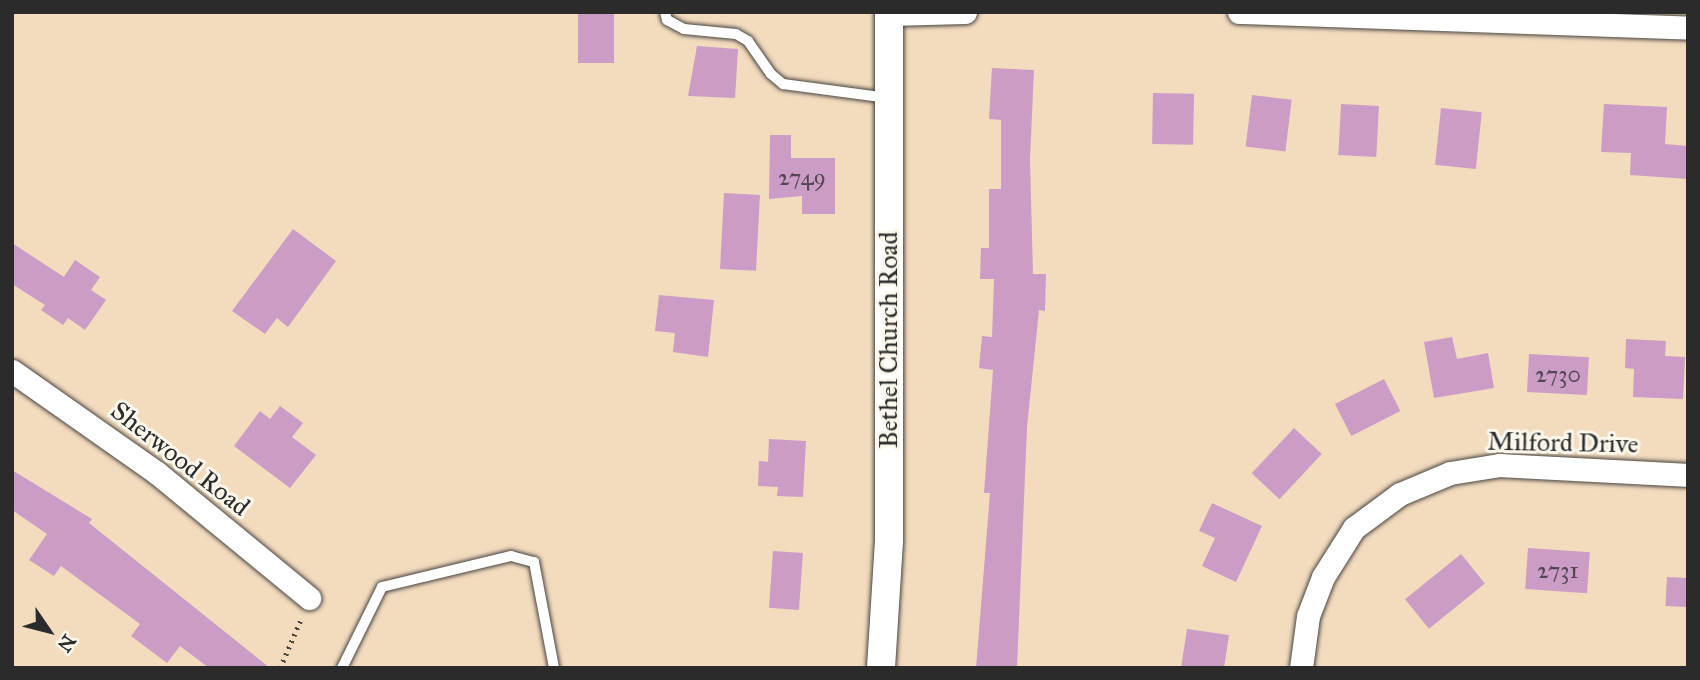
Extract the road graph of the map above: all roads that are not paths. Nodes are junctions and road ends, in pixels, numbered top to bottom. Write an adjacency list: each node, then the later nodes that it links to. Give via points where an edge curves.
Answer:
1 (665, 12): 6 (lane, via 667,20 684,29 736,34 748,41 783,84)
2 (965, 12): 4 (street)
3 (1238, 12): 5 (street)
4 (889, 13): 6 (street, Bethel Church Road)
5 (1688, 28)
6 (889, 99): 12 (street, Bethel Church Road, via 889,540)
7 (12, 371): 9 (street, Sherwood Road, via 158,473)
8 (1688, 475): 13 (street, Milford Drive, via 1500,465 1450,473 1400,494 1354,528 1323,578 1308,616)
9 (309, 598)
10 (342, 668): 11 (lane, via 382,587 511,556 534,562)
11 (554, 668)
12 (881, 668)
13 (1301, 668)

